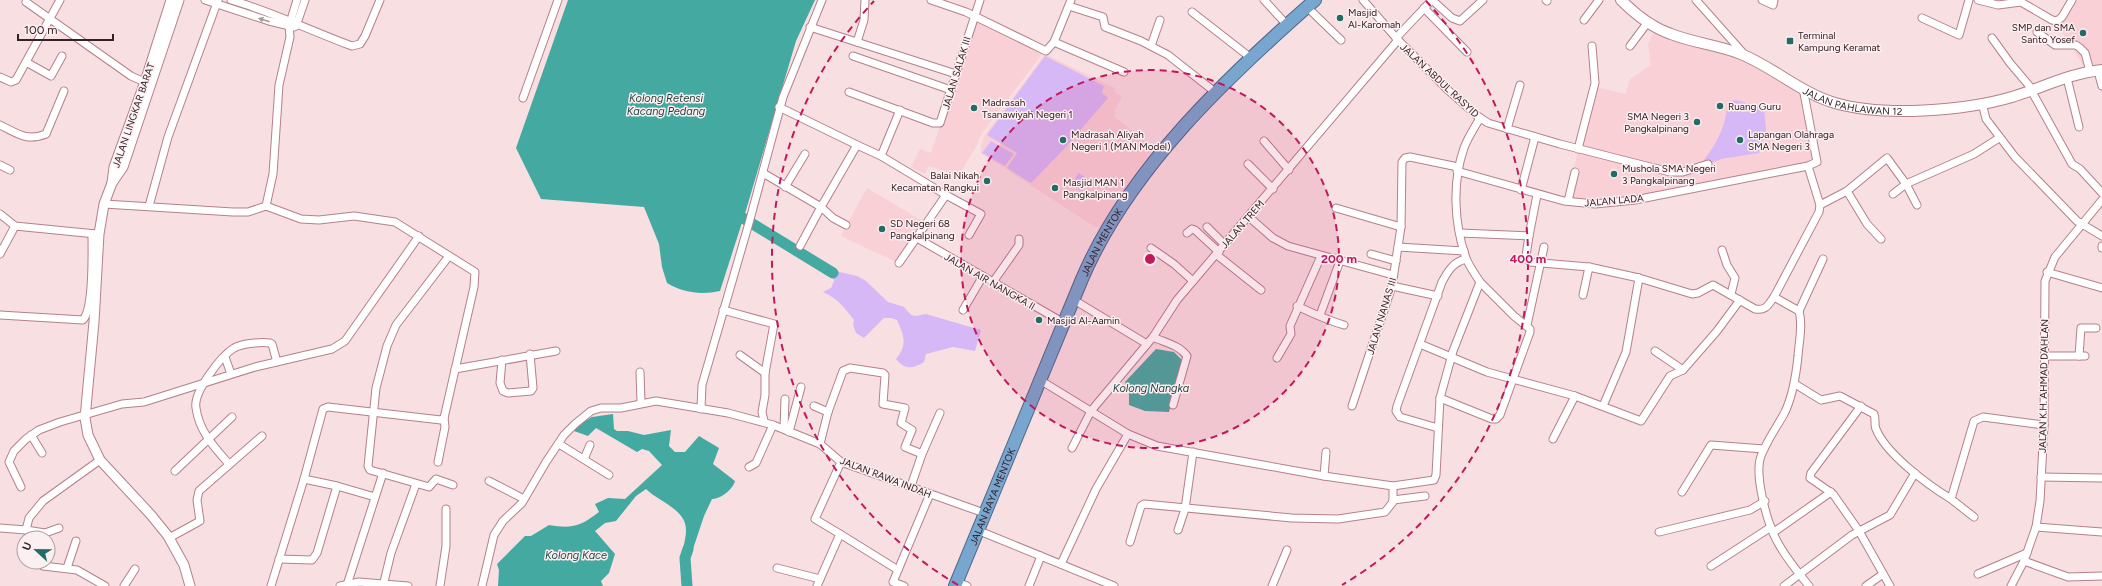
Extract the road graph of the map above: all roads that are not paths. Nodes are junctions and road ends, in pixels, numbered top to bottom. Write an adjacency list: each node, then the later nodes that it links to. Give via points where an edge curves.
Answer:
1 (60, 0): 34 (street)
2 (171, 0): 62 (street, JALAN LINGKAR BARAT)
3 (179, 0): 62 (street, JALAN LINGKAR BARAT)
4 (205, 0): 27 (street)
5 (230, 0): 40 (street)
6 (297, 0): 40 (street)
7 (306, 0): 40 (street)
8 (380, 0): 40 (street, via 360,44 352,46)
9 (558, 0): 71 (street)
10 (822, 0): 41 (street)
11 (865, 0): 46 (street, via 864,20)
12 (931, 0): 33 (street)
13 (980, 0): 33 (street, JALAN SALAK III)
14 (1264, 0): 39 (street)
15 (1363, 0): 44 (street, JALAN ABDUL RASYID)
16 (1432, 0): 17 (street, via 1452,18 1460,21); 31 (street, JALAN TREM)
17 (1483, 0)
18 (1599, 0): 37 (street)
19 (1622, 0): 38 (main road, JALAN PAHLAWAN 12)
20 (1707, 0): 30 (street)
21 (1762, 0): 22 (street, via 1773,5)
22 (1774, 0)
23 (1969, 0): 35 (street, via 1959,35)
24 (1978, 0): 25 (street, via 1998,5 2021,2 2057,21)
25 (2072, 0)
26 (26, 2): 34 (street)
27 (217, 2): 40 (street, one-way to 27); 109 (street, via 168,137)
28 (1312, 2): 39 (highway, JALAN MENTOK); 45 (street)
29 (1070, 3): 47 (street); 48 (street, via 1103,18 1105,27)
30 (1699, 3): 54 (street)
31 (1424, 8): 44 (street, JALAN TREM); 51 (street)
32 (1192, 12): 55 (street)
33 (973, 16): 47 (street, via 1042,51 1048,50); 59 (street, JALAN SALAK III)
34 (50, 17): 56 (street); 62 (street, via 121,68)
35 (1922, 18)
36 (1160, 20): 48 (street)
37 (1584, 20)
38 (1648, 22): 50 (street); 54 (main road, JALAN PAHLAWAN 12, via 1669,34)
39 (1287, 25): 55 (highway, JALAN MENTOK)
40 (294, 26): 110 (street, via 279,85 273,174)
41 (810, 27): 46 (street); 73 (street)
42 (2037, 32): 57 (street, via 2055,45 2076,45)
43 (1992, 38): 67 (street)
44 (1397, 39): 75 (street, JALAN ABDUL RASYID); 92 (street, JALAN TREM)
45 (1341, 40)
46 (857, 42): 59 (street)
47 (1054, 42): 58 (street)
48 (1151, 46): 70 (street, via 1189,70)
49 (1592, 46): 83 (street, via 1595,83)
50 (1630, 46)
51 (1467, 52)
52 (62, 56): 56 (street, via 51,76)
53 (853, 56): 66 (street)
54 (1745, 56): 65 (main road, JALAN PAHLAWAN 12)
55 (1251, 58): 70 (highway, JALAN MENTOK)
56 (26, 62): 60 (street, via 16,80 12,82)
57 (2097, 71): 61 (main road, JALAN PAHLAWAN 12); 64 (street)
58 (1124, 72)
59 (956, 74): 66 (street, JALAN SALAK III)
60 (0, 77)
61 (2067, 78): 67 (main road, JALAN PAHLAWAN 12); 77 (street)
62 (148, 84): 106 (street, JALAN LINGKAR BARAT, via 123,167 112,182)
63 (1520, 85): 78 (street)
64 (2102, 86)
65 (1803, 88): 72 (main road, JALAN PAHLAWAN 12, via 1836,103 1895,111); 89 (street, via 1817,162)
66 (951, 90): 74 (street, JALAN SALAK III, via 940,123 933,123)
67 (2032, 90): 72 (main road, JALAN PAHLAWAN 12); 100 (street, via 2072,164)
68 (64, 91): 76 (street, via 46,134 25,137)
69 (849, 92): 74 (street, JALAN SALAK III)
70 (1215, 92): 163 (highway, JALAN MENTOK, via 1178,134 1118,212 1100,241)
71 (522, 98)
72 (1982, 103): 80 (street, via 1986,119)
73 (780, 107): 82 (street); 94 (street)
74 (900, 110): 85 (street)
75 (1480, 118): 78 (street, JALAN ABDUL RASYID); 90 (street, via 1464,146)
76 (0, 125)
77 (2078, 127)
78 (1507, 129): 79 (street, JALAN ABDUL RASYID)
79 (1535, 137): 83 (street, JALAN ABDUL RASYID); 98 (street)
80 (1999, 138): 95 (street, via 1974,154); 115 (street)
81 (1264, 141): 92 (street)
82 (857, 145): 85 (street); 111 (street)
83 (1578, 149): 87 (street, via 1670,172 1683,172)
84 (805, 154): 96 (street)
85 (881, 156): 102 (street)
86 (1248, 164): 97 (street)
87 (1708, 164)
88 (0, 165): 91 (street)
89 (1808, 166): 105 (street, JALAN LADA, via 1635,200 1595,204); 107 (street)
90 (1458, 169): 98 (street, JALAN LADA); 119 (street, JALAN NANAS III, via 1414,158 1403,160); 120 (street, via 1456,205)
91 (10, 170)
92 (1289, 170): 97 (street, JALAN TREM)
93 (1575, 172): 105 (street)
94 (763, 173): 96 (street); 166 (street)
95 (1906, 184): 99 (street, via 1886,158); 101 (street); 108 (street)
96 (785, 187): 111 (street)
97 (1273, 189): 114 (street, JALAN TREM)
98 (1521, 190): 103 (street, JALAN LADA)
99 (1847, 191): 107 (street); 129 (street, via 1867,224)
100 (2102, 193)
101 (1893, 194)
102 (946, 195): 123 (street, via 981,214); 127 (street)
103 (1537, 195): 105 (street, JALAN LADA); 125 (street)
104 (2102, 200): 115 (street, JALAN K.H. AHMAD DAHLAN)
105 (1568, 201)
106 (104, 204): 109 (street); 121 (street, JALAN LINGKAR BARAT)
107 (1820, 205): 162 (street, via 1819,212)
108 (1917, 205)
109 (149, 206): 110 (street, via 248,212)
110 (266, 206): 124 (street, via 301,219 319,220 354,216 386,220 404,226)
111 (821, 207): 116 (street); 131 (street)
112 (1336, 208): 119 (street)
113 (0, 214): 117 (street)
114 (1249, 217): 130 (street, JALAN TREM); 141 (street, via 1284,245)
115 (2081, 224): 126 (street); 149 (street, JALAN K.H. AHMAD DAHLAN, via 2055,256)
116 (846, 225)
117 (15, 226): 121 (street); 137 (street)
118 (1207, 227): 130 (street)
119 (1401, 227): 132 (street, JALAN NANAS III)
120 (1460, 233): 125 (street); 136 (street)
121 (95, 234): 169 (street, via 90,296 87,315 83,320); 213 (street, JALAN LINGKAR BARAT, via 94,322)
122 (1187, 234): 138 (street, via 1192,229 1195,230)
123 (969, 235)
124 (419, 236): 140 (street); 187 (street, via 345,341 332,349)
125 (1529, 236): 147 (street, via 1526,258 1530,262)
126 (2102, 236)
127 (917, 238): 146 (street); 151 (street, JALAN AIR NANGKA II)
128 (1019, 239): 154 (street, via 1019,245)
129 (1881, 239)
130 (1225, 245): 138 (street, JALAN TREM)
131 (800, 246)
132 (1398, 247): 136 (street); 145 (street, JALAN NANAS III)
133 (1544, 247): 147 (street)
134 (1151, 248): 153 (street)
135 (1722, 250): 159 (street, via 1735,278)
136 (1464, 251): 142 (street)
137 (0, 252)
138 (1218, 253): 153 (street, JALAN TREM); 158 (street)
139 (1371, 254): 145 (street)
140 (448, 256): 188 (street, via 472,270 476,276); 210 (street, via 396,325 380,366)
141 (1321, 256): 144 (street); 165 (street)
142 (1466, 259): 155 (street); 160 (street, via 1458,261 1453,266 1442,282)
143 (1823, 259): 168 (street)
144 (1340, 261): 150 (street); 170 (street)
145 (1396, 261): 150 (street, JALAN NANAS III)
146 (899, 263)
147 (1541, 264): 148 (street); 173 (street)
148 (1589, 267): 152 (street); 161 (street)
149 (2047, 272): 157 (street); 182 (street, JALAN K.H. AHMAD DAHLAN, via 2044,298)
150 (1393, 275): 156 (street, JALAN NANAS III)
151 (983, 276): 154 (street, JALAN AIR NANGKA II); 167 (street)
152 (1639, 278): 159 (street, via 1692,294 1713,285); 205 (street, via 1626,352)
153 (1193, 280): 175 (street, JALAN TREM)
154 (993, 282): 171 (street, JALAN AIR NANGKA II)
155 (1480, 282): 173 (street); 185 (street)
156 (1392, 286): 160 (street); 204 (street, JALAN NANAS III)
157 (2102, 288)
158 (1261, 290)
159 (1731, 294): 164 (street)
160 (1438, 296): 177 (street)
161 (1583, 296)
162 (1774, 297): 164 (street, via 1766,308 1760,310); 168 (street)
163 (1074, 300): 171 (highway, JALAN MENTOK); 176 (street)
164 (1740, 300): 189 (street)
165 (1297, 306): 170 (street); 184 (street, via 1290,326 1291,334)
166 (723, 310): 191 (street, via 774,324); 208 (street, via 702,385)
167 (963, 310)
168 (1799, 311): 196 (street)
169 (0, 314)
170 (1320, 315): 172 (street, via 1323,319)
171 (1064, 323): 193 (highway, JALAN MENTOK)
172 (1344, 325)
173 (1526, 325): 194 (street, via 1531,331)
174 (2096, 328): 182 (street, via 2081,328 2082,356)
175 (1153, 337): 176 (street, JALAN TREM); 202 (street, via 1177,346 1187,356)
176 (1147, 344): 209 (street, JALAN TREM)
177 (1420, 344): 185 (street); 219 (street, via 1396,411 1400,417)
178 (556, 351): 180 (street)
179 (1655, 351): 189 (street)
180 (530, 354): 186 (street); 186 (street, via 533,388 531,391 503,391 500,383)
181 (740, 355): 191 (street)
182 (2045, 356): 218 (street, JALAN K.H. AHMAD DAHLAN)
183 (225, 357): 187 (street, via 235,348 270,343); 192 (street); 195 (street)
184 (1277, 358)
185 (1451, 358): 194 (street); 199 (street)
186 (502, 360): 188 (street)
187 (277, 362): 192 (street)
188 (455, 369): 215 (street)
189 (1683, 370): 205 (street, via 1670,376 1641,421)
190 (640, 372): 201 (street)
191 (765, 373): 216 (street, via 762,412)
192 (231, 374): 195 (street)
193 (1040, 380): 207 (highway, JALAN MENTOK); 209 (street)
194 (1513, 380): 198 (street); 199 (street, via 1500,415 1494,420)
195 (204, 383): 213 (street, via 144,402 126,403); 225 (street, via 197,394 196,408)
196 (1795, 384): 206 (street, via 1821,400 1840,396); 230 (street, via 1785,412)
197 (801, 387): 220 (street)
198 (1575, 396): 205 (street); 224 (street)
199 (1440, 398): 219 (street)
200 (785, 399): 220 (street)
201 (641, 403): 208 (street, JALAN RAWA INDAH, via 656,401); 226 (street, JALAN RAWA INDAH, via 601,408 588,413 568,430)
202 (1173, 405)
203 (814, 406): 211 (street)
204 (1352, 406)
205 (1603, 406)
206 (1861, 406): 243 (street, via 1874,414 1876,431); 257 (street, via 1811,473 1812,480)
207 (1030, 408): 267 (highway, JALAN RAYA MENTOK)
208 (700, 409): 216 (street, JALAN RAWA INDAH)
209 (1091, 411): 221 (street); 229 (street, JALAN TREM)
210 (373, 412): 215 (street, via 441,420); 242 (street, via 368,466 370,470); 248 (street, via 323,409)
211 (828, 412): 227 (street); 234 (street, via 846,368 883,373 885,375 882,404 904,408 902,424 912,430 905,447)
212 (940, 413): 234 (street)
213 (85, 414): 222 (street, via 46,427); 236 (street, JALAN LINGKAR BARAT, via 88,436)
214 (232, 417): 225 (street)
215 (444, 418): 237 (street, via 445,427)
216 (764, 421): 217 (street, JALAN RAWA INDAH)
217 (773, 425): 220 (street, JALAN RAWA INDAH); 240 (street, via 756,463)
218 (2044, 425): 246 (street, JALAN K.H. AHMAD DAHLAN); 262 (street, via 1983,417 1974,421)
219 (1438, 428): 254 (street, via 1434,480)
220 (786, 431): 227 (street, JALAN RAWA INDAH)
221 (1128, 434): 231 (street, via 1157,446); 289 (street, via 1096,489)
222 (31, 435): 233 (street); 255 (street, via 14,451 10,462 10,468)
223 (262, 436): 239 (street)
224 (1553, 439)
225 (208, 440): 239 (street); 241 (street)
226 (558, 444): 235 (street); 261 (street)
227 (820, 444): 238 (street, JALAN RAWA INDAH)
228 (590, 445): 235 (street)
229 (1072, 448)
230 (1764, 448): 256 (street, via 1711,445); 264 (street, via 1759,472)
231 (1193, 452): 245 (street); 266 (street)
232 (1326, 452): 245 (street)
233 (42, 453)
234 (922, 454): 253 (street)
235 (584, 459): 244 (street)
236 (100, 460): 272 (street, via 43,501 29,518); 281 (street, JALAN LINGKAR BARAT)
237 (438, 462)
238 (841, 462): 253 (street, JALAN RAWA INDAH); 280 (street, via 815,519)
239 (230, 464): 281 (street, via 199,491 197,500 200,521)
240 (749, 467)
241 (175, 471)
242 (383, 473): 250 (street); 260 (street)
243 (1915, 473): 262 (street); 277 (street, via 1890,515)
244 (610, 475)
245 (1324, 476): 254 (street)
246 (2041, 477): 247 (street); 269 (street, JALAN K.H. AHMAD DAHLAN)
247 (2102, 478)
248 (304, 479): 251 (street); 287 (street)
249 (489, 481): 261 (street)
250 (416, 484): 252 (street, via 430,487 436,479); 304 (street)
251 (337, 486): 260 (street); 287 (street, via 315,557 307,560)
252 (453, 486)
253 (911, 486): 258 (street, JALAN RAWA INDAH)
254 (1393, 486): 263 (street)
255 (21, 487)
256 (1682, 492)
257 (1831, 492): 276 (street); 277 (street)
258 (930, 494): 267 (street, JALAN RAWA INDAH); 295 (street)
259 (1425, 496): 263 (street)
260 (375, 497): 303 (street)
261 (524, 499): 312 (street, via 500,524 494,535)
262 (1951, 499): 268 (street)
263 (1393, 500): 266 (street, via 1385,512 1338,519 1292,518)
264 (1765, 501): 276 (street); 278 (street, via 1750,510)
265 (446, 509): 311 (street, via 446,546)
266 (1186, 509): 275 (street); 283 (street, via 1142,504)
267 (984, 513): 274 (highway, JALAN RAYA MENTOK)
268 (1974, 517)
269 (2036, 527): 279 (street); 285 (street, JALAN K.H. AHMAD DAHLAN)
270 (0, 528): 272 (street)
271 (59, 528): 273 (street)
272 (26, 530)
273 (56, 530)
274 (977, 530): 286 (street); 305 (highway, JALAN RAYA MENTOK)
275 (1178, 530)
276 (1772, 530): 290 (street); 296 (street)
277 (1859, 531): 296 (street); 297 (street)
278 (1659, 532)
279 (2102, 532)
280 (840, 534): 295 (street); 300 (street)
281 (169, 538): 308 (street, JALAN LINGKAR BARAT, via 184,565)
282 (76, 540): 292 (street)
283 (1130, 542)
284 (1287, 550): 317 (street)
285 (2027, 553): 288 (street, JALAN K.H. AHMAD DAHLAN); 298 (street)
286 (1041, 556): 289 (street); 315 (street)
287 (279, 559): 309 (street)
288 (2024, 561): 299 (street, via 2068,577); 322 (street, JALAN K.H. AHMAD DAHLAN)
289 (1061, 564): 316 (street)
290 (1711, 566)
291 (56, 567): 292 (street)
292 (67, 568): 306 (street, via 87,575)
293 (777, 568): 300 (street)
294 (135, 569): 307 (street)
295 (898, 570): 302 (street)
296 (1800, 574): 318 (street); 319 (street)
297 (1883, 574): 320 (street); 321 (street)
298 (1978, 574)
299 (2102, 576)
300 (820, 579): 313 (street)
301 (358, 584): 303 (street); 304 (street)
302 (892, 584): 314 (street)
303 (344, 585)
304 (383, 585): 310 (street)
305 (960, 585)
306 (105, 586)
307 (124, 586)
308 (190, 586)
309 (271, 586)
310 (408, 586)
311 (440, 586)
312 (482, 586)
313 (817, 586)
314 (904, 586)
315 (1029, 586)
316 (1114, 586)
317 (1272, 586)
318 (1784, 586)
319 (1809, 586)
320 (1866, 586)
321 (1890, 586)
322 (2011, 586)

